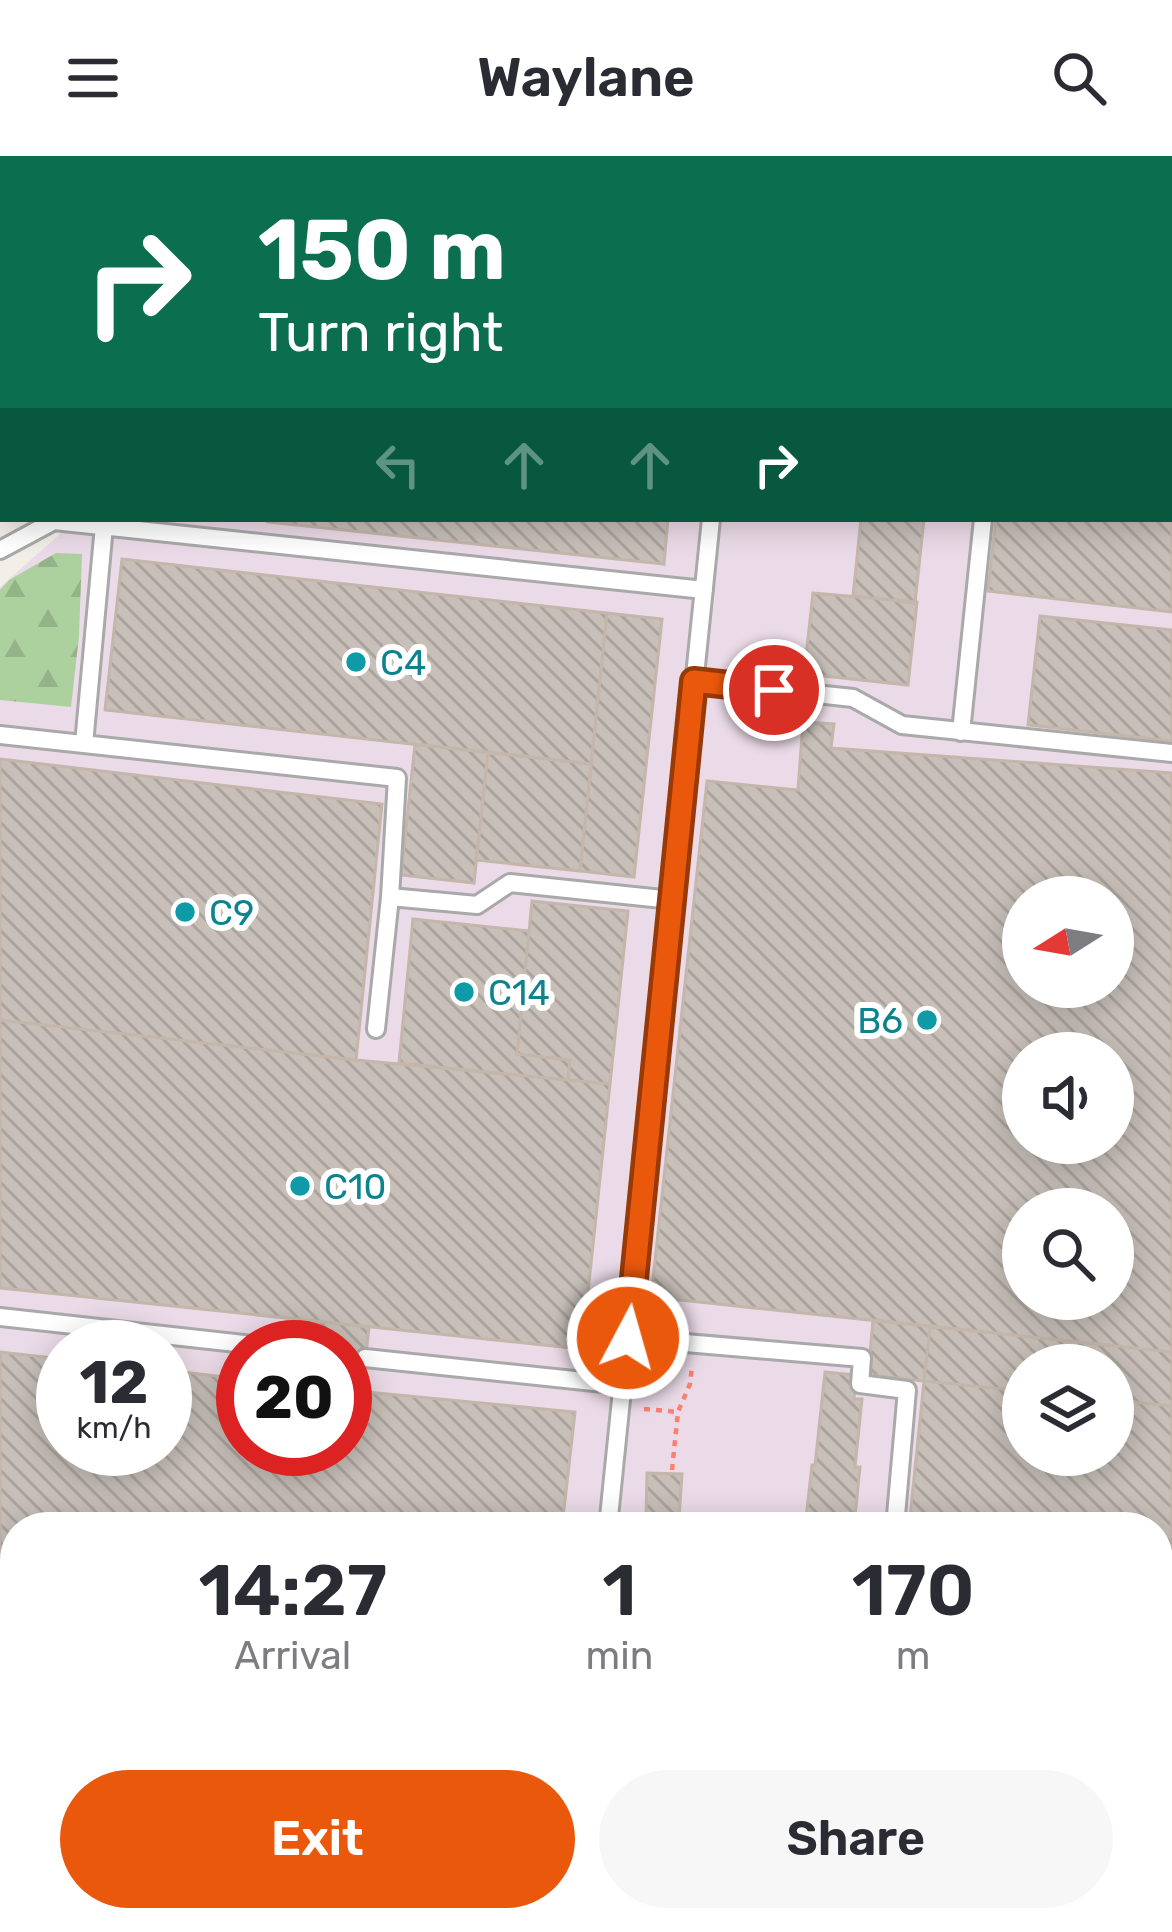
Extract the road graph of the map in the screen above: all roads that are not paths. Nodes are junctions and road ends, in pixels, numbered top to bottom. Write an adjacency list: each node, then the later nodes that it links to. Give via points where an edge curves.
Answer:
1 (51, 522): 6 (lane)
2 (63, 522): 5 (lane)
3 (711, 522): 7 (lane)
4 (983, 522): 9 (lane)
5 (104, 526): 7 (lane); 11 (lane)
6 (0, 550)
7 (704, 590): 8 (lane)
8 (694, 681): 9 (lane, via 853,698 902,725); 14 (lane)
9 (961, 731): 12 (lane)
10 (0, 736): 11 (lane)
11 (84, 744): 13 (lane, via 398,778)
12 (1172, 754)
13 (389, 897): 14 (lane, via 477,905 510,883); 15 (lane)
14 (672, 900): 17 (lane)
15 (376, 1029)
16 (0, 1317): 18 (lane)
17 (628, 1338): 20 (lane); 22 (lane, via 862,1358 860,1384 907,1390)
18 (216, 1341)
19 (372, 1359): 20 (lane)
20 (622, 1385): 21 (lane)
21 (609, 1512)
22 (896, 1512)

